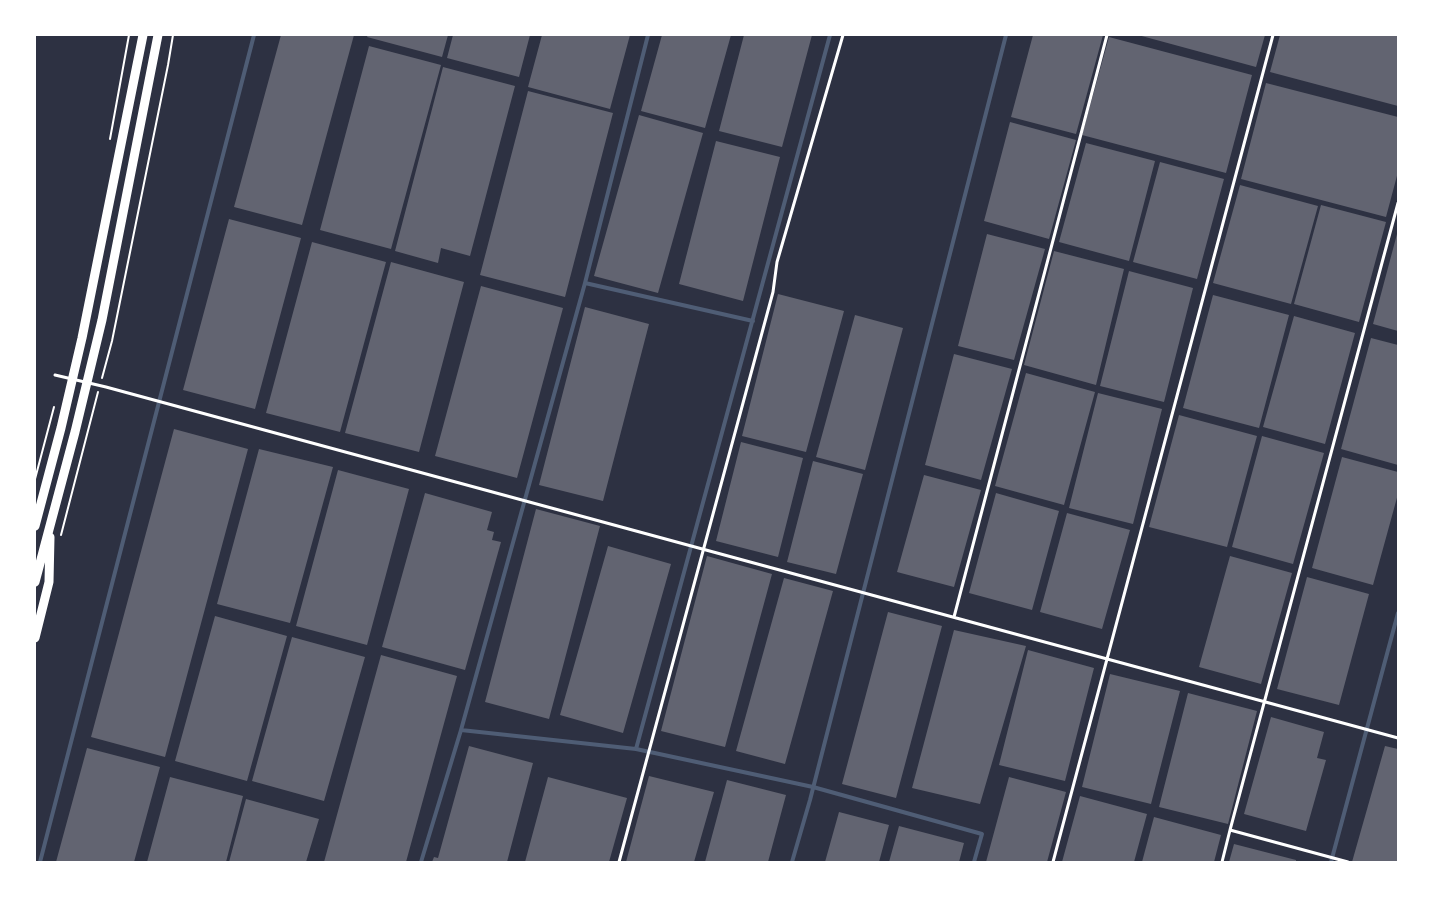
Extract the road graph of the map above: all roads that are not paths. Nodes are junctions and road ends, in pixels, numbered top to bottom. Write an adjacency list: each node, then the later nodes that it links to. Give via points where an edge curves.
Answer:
1 (143, 35): 8 (main road)
2 (158, 35): 9 (main road)
3 (843, 35): 12 (lane, via 777,262 773,292)
4 (1107, 35): 14 (lane)
5 (1273, 35): 16 (lane)
6 (1398, 203): 17 (lane)
7 (56, 375): 8 (lane)
8 (73, 379): 9 (lane); 10 (main road)
9 (87, 382): 11 (main road); 12 (lane)
10 (36, 522)
11 (51, 522): 13 (main road); 15 (main road, via 49,582)
12 (704, 550): 14 (lane); 20 (lane)
13 (35, 582)
14 (954, 617): 16 (lane)
15 (35, 638)
16 (1107, 659): 17 (lane); 21 (lane)
17 (1264, 702): 18 (lane); 19 (lane)
18 (1398, 738)
19 (1230, 830): 22 (lane); 23 (lane)
20 (619, 862)
21 (1053, 862)
22 (1222, 862)
23 (1348, 862)

